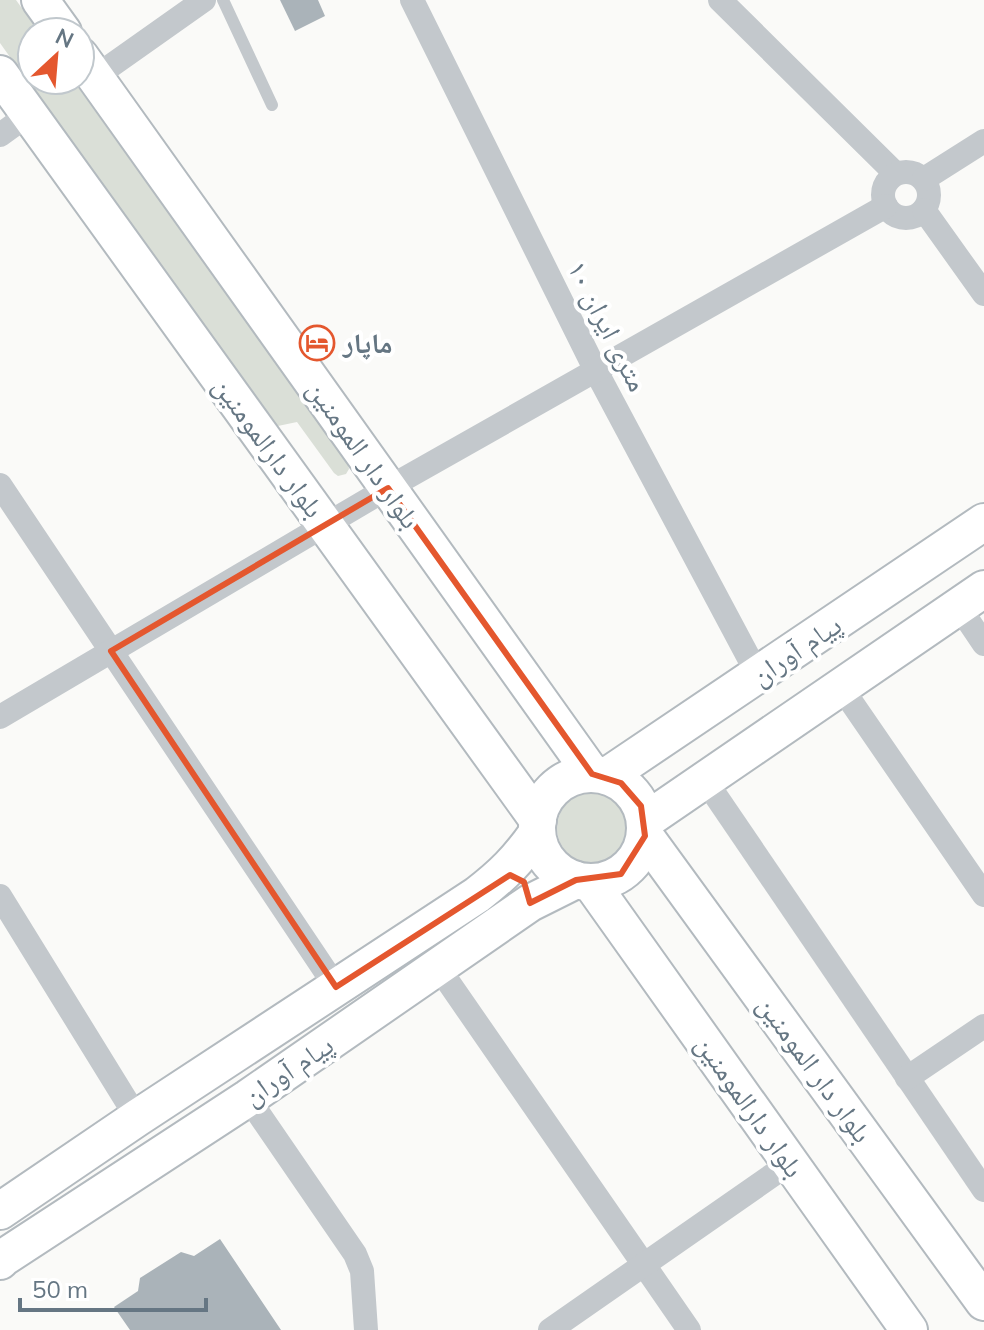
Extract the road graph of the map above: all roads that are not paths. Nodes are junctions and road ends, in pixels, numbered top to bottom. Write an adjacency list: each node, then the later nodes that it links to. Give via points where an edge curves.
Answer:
1 (204, 0): 5 (street)
2 (223, 0): 8 (lane)
3 (412, 0): 17 (street, ۱۰ متری ایران)
4 (720, 0): 12 (street)
5 (96, 62)
6 (0, 74): 9 (street, بلوار دارالمومنین)
7 (96, 78): 19 (street, بلوار دار المومنین)
8 (272, 105)
9 (29, 114): 10 (street); 21 (street, بلوار دارالمومنین)
10 (0, 135)
11 (984, 141): 13 (street)
12 (895, 173): 13 (street, via 910,171); 14 (street, via 884,184)
13 (924, 179): 15 (street, via 929,194)
14 (886, 206): 15 (street, via 904,218); 17 (street)
15 (924, 210): 16 (street)
16 (984, 294)
17 (596, 371): 19 (street); 25 (street, ۱۰ متری ایران)
18 (0, 485): 24 (street)
19 (388, 488): 21 (street); 28 (street, بلوار دار المومنین)
20 (984, 522): 25 (street, پیام آوران)
21 (326, 525): 24 (street); 30 (street, بلوار دارالمومنین)
22 (971, 598): 23 (street); 26 (street, پیام آوران)
23 (984, 644)
24 (111, 651): 27 (street); 38 (street)
25 (758, 675): 28 (street, پیام آوران)
26 (841, 687): 29 (street, پیام آوران); 34 (street)
27 (0, 717)
28 (599, 775): 30 (street, via 576,776 550,793); 31 (street, via 633,793)
29 (705, 780): 31 (street, پیام آوران); 40 (street)
30 (537, 827): 32 (street, پیام آوران); 33 (street, via 550,864)
31 (645, 829): 33 (street, via 641,851 621,874); 48 (street, بلوار دار المومنین)
32 (502, 875): 36 (street, via 524,882); 38 (street, پیام آوران)
33 (584, 881): 36 (street, پیام آوران); 43 (street, بلوار دارالمومنین)
34 (984, 895)
35 (0, 896): 42 (street)
36 (530, 903): 37 (street, پیام آوران)
37 (438, 967): 41 (street, پیام آوران); 47 (street)
38 (336, 987): 42 (street, پیام آوران)
39 (984, 1026): 40 (street)
40 (907, 1078): 44 (street)
41 (248, 1098): 46 (street, پیام آوران); 49 (street, via 355,1254 362,1271)
42 (137, 1118): 45 (street, پیام آوران)
43 (790, 1163): 47 (street); 52 (street, بلوار دارالمومنین)
44 (984, 1190)
45 (0, 1211)
46 (1, 1259)
47 (643, 1264): 50 (street); 51 (street)
48 (984, 1302)
49 (366, 1330)
50 (550, 1330)
51 (689, 1330)
52 (909, 1330)

